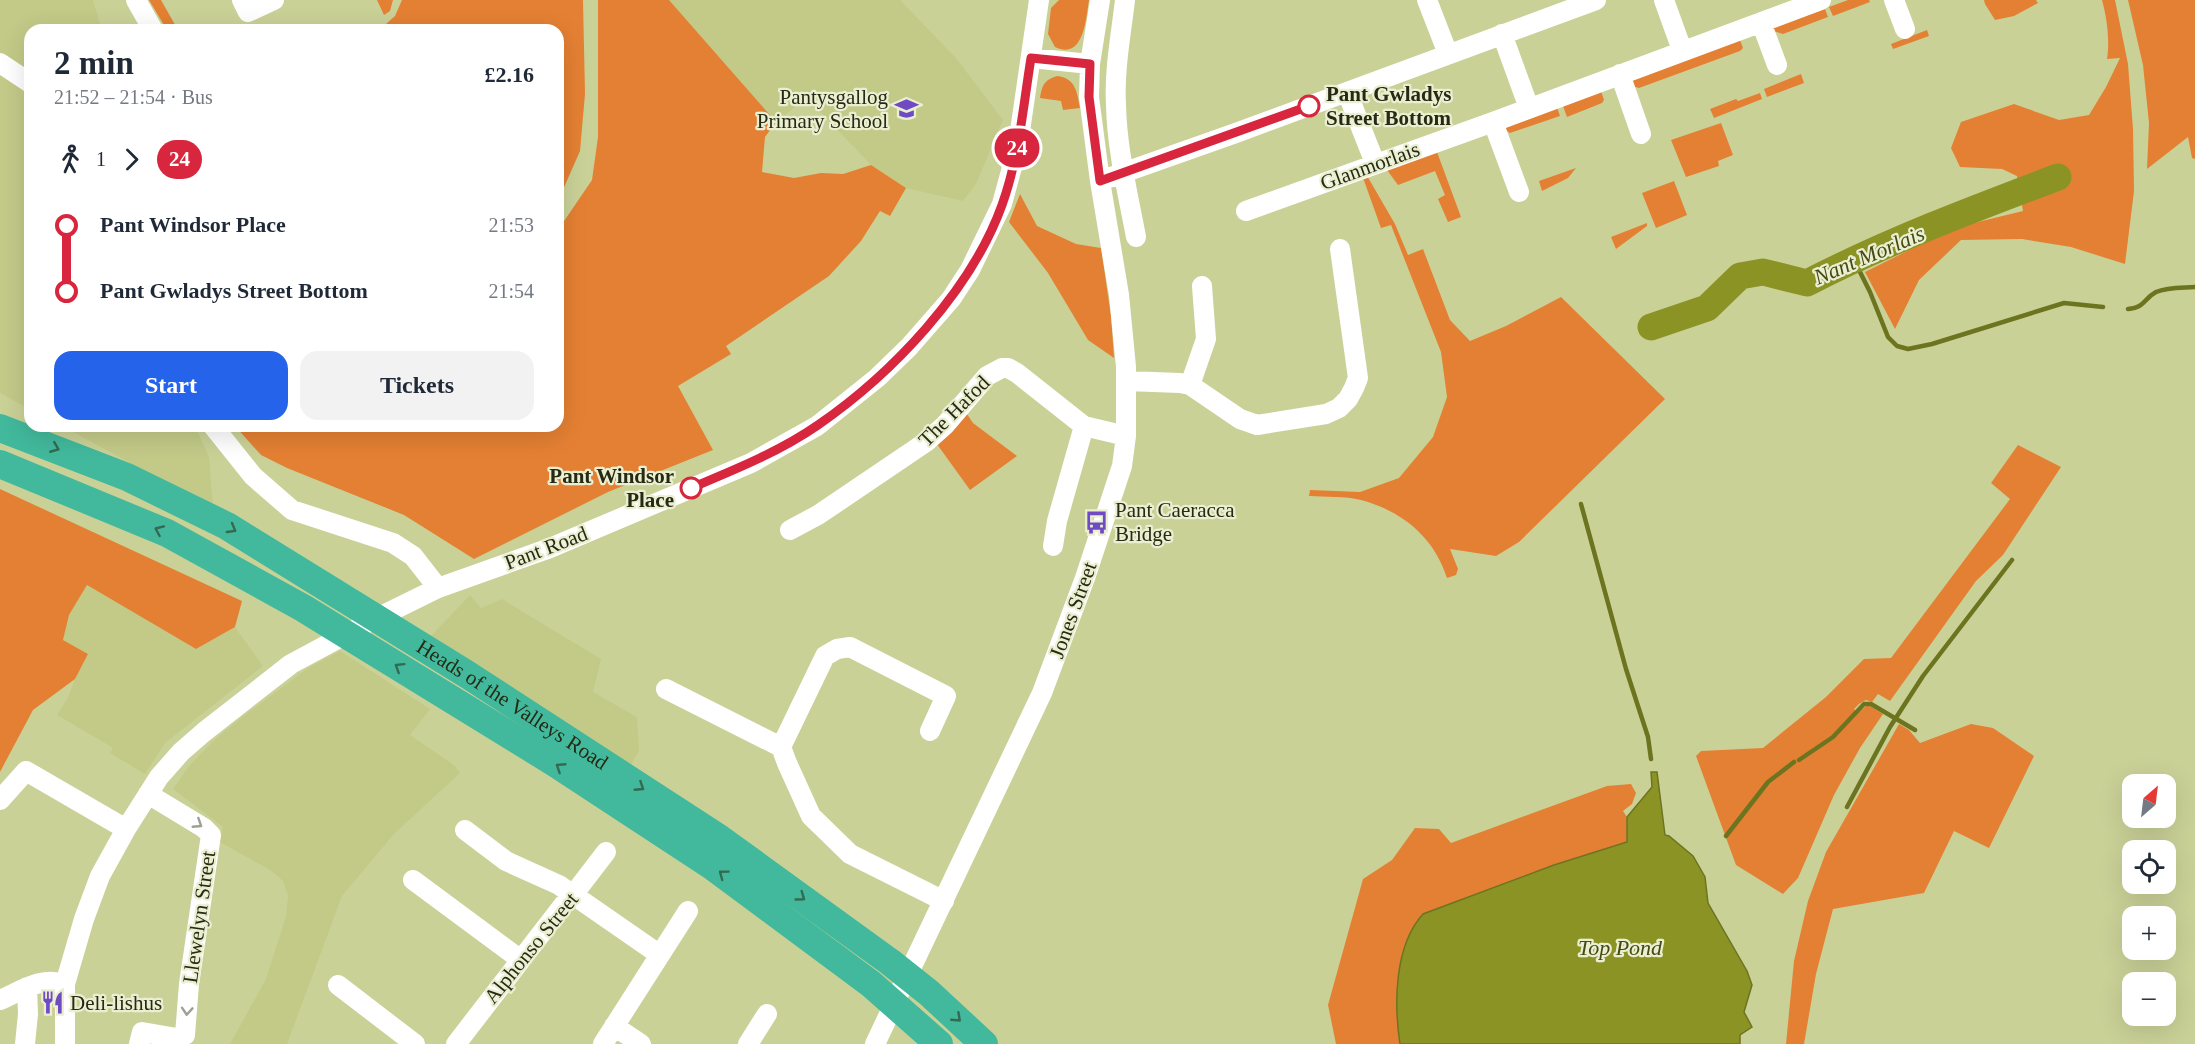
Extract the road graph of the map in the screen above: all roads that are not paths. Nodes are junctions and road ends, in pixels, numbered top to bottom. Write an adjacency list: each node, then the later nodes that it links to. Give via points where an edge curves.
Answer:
1 (136, 0): 13 (street)
2 (242, 0): 3 (street, via 248,12)
3 (274, 0)
4 (1100, 0): 20 (street, Jones Street)
5 (1125, 0): 29 (street, via 1116,79)
6 (1427, 0): 17 (street)
7 (1596, 0): 15 (street)
8 (1664, 0): 16 (street)
9 (1821, 0): 12 (street, Glanmorlais)
10 (1894, 0): 14 (street)
11 (1033, 2): 18 (street, Pant Road)
12 (1761, 22): 16 (street, Glanmorlais); 21 (street)
13 (150, 24)
14 (1905, 29)
15 (1502, 34): 17 (street); 25 (street)
16 (1682, 50): 22 (street, Glanmorlais)
17 (1448, 54): 24 (street)
18 (1031, 58): 20 (street); 45 (street, Pant Road, via 1011,179 998,215 951,299 877,378 817,426 751,463 550,548)
19 (0, 63): 23 (street)
20 (1090, 64): 30 (street, Jones Street, via 1089,97)
21 (1777, 65)
22 (1620, 74): 25 (street, Glanmorlais); 27 (street)
23 (24, 79)
24 (1347, 92): 28 (street); 29 (street)
25 (1529, 108): 26 (street, Glanmorlais)
26 (1493, 122): 28 (street, Glanmorlais); 31 (street)
27 (1641, 134)
28 (1375, 163): 32 (street, Glanmorlais)
29 (1124, 174): 30 (street); 33 (street)
30 (1100, 181): 36 (street, Jones Street, via 1119,295)
31 (1519, 192)
32 (1246, 211)
33 (1136, 237)
34 (1340, 249): 37 (street, via 1358,378 1339,408 1326,414 1257,425 1240,419)
35 (1203, 286): 37 (street, via 1206,339)
36 (1127, 381): 37 (street); 41 (street, Jones Street)
37 (1190, 385)
38 (1084, 426): 41 (street, The Hafod); 43 (street, The Hafod, via 1017,373 1002,368 987,376 926,442); 44 (street)
39 (0, 428): 76 (highway, Heads of the Valleys Road, one-way to 76, via 127,477 227,526 468,675 719,838 890,962)
40 (218, 432): 45 (street, via 253,476 292,510 393,543 413,556)
41 (1126, 436): 56 (street, Jones Street, via 1117,483 1042,693)
42 (0, 464): 75 (highway, Heads of the Valleys Road, one-way to 42, via 871,984 712,866 449,698 303,608 166,533)
43 (790, 530)
44 (1053, 546)
45 (438, 588): 49 (street, Pant Road, via 291,664 196,738)
46 (666, 689): 48 (street)
47 (930, 731): 48 (street, via 946,696 849,647 825,656)
48 (782, 747): 56 (street, via 811,816 850,854)
49 (148, 794): 51 (street); 68 (street, Llewelyn Street, one-way to 68, via 211,835 185,1035 177,1038 142,1032)
50 (0, 800): 51 (street, via 26,771)
51 (126, 829): 60 (street, via 100,876)
52 (465, 830): 55 (street, via 506,861)
53 (606, 852): 55 (street, Alphonso Street)
54 (413, 880): 59 (street)
55 (573, 895): 58 (street); 59 (street, Alphonso Street)
56 (944, 901): 74 (street, Jones Street)
57 (688, 911): 58 (street)
58 (660, 955): 65 (street)
59 (521, 960): 70 (street, Alphonso Street)
60 (65, 984): 62 (street, via 45,982); 67 (street)
61 (338, 985): 69 (street)
62 (27, 987): 63 (street); 66 (street)
63 (0, 1000)
64 (767, 1014): 73 (street)
65 (614, 1026): 71 (street); 72 (street)
66 (25, 1044)
67 (65, 1044)
68 (139, 1044)
69 (415, 1044)
70 (456, 1044)
71 (603, 1044)
72 (641, 1044)
73 (748, 1044)
74 (874, 1044)
75 (939, 1044)
76 (984, 1044)

